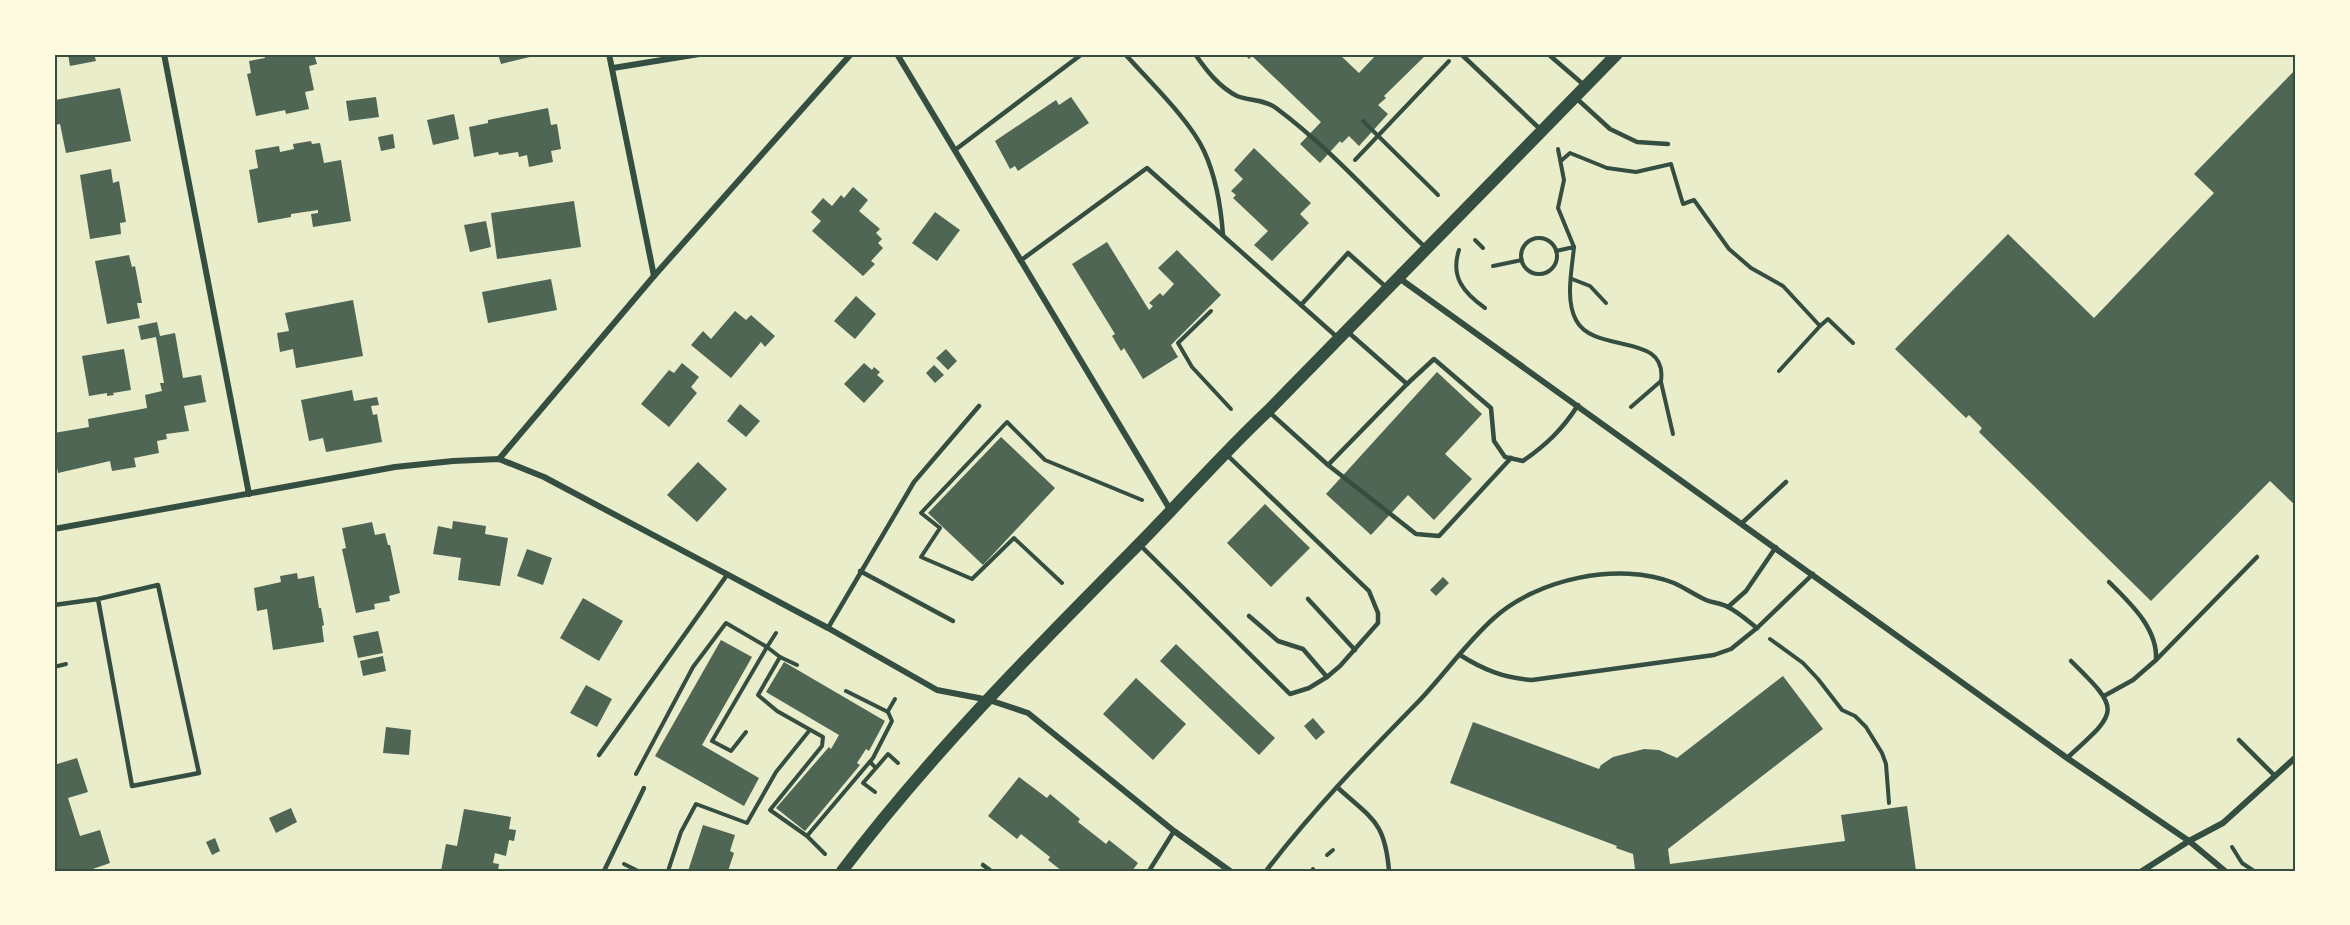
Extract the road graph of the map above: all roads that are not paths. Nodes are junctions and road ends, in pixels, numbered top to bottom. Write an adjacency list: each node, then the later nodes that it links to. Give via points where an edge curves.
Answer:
1 (165, 54): 35 (street)
2 (609, 54): 12 (street)
3 (699, 54): 12 (street)
4 (851, 54): 21 (street)
5 (897, 54): 17 (street)
6 (1082, 54): 17 (lane)
7 (1125, 54): 18 (lane, via 1190,129 1204,151 1221,208)
8 (1195, 54): 19 (lane, via 1210,76 1238,96 1275,106)
9 (1461, 54): 15 (lane)
10 (1548, 54): 13 (lane)
11 (1617, 54): 13 (main road)
12 (613, 68): 21 (street)
13 (1586, 86): 14 (main road)
14 (1575, 97): 15 (main road); 16 (lane, via 1610,129 1637,142)
15 (1542, 131): 19 (main road)
16 (1668, 144)
17 (955, 150): 20 (street)
18 (1223, 236): 20 (lane, via 1147,168); 24 (lane)
19 (1427, 249): 22 (main road)
20 (1020, 261): 36 (street)
21 (654, 276): 32 (street)
22 (1399, 278): 23 (main road); 27 (street)
23 (1388, 289): 24 (lane, via 1348,253); 25 (main road)
24 (1301, 305): 25 (lane)
25 (1342, 334): 26 (lane); 29 (main road)
26 (1407, 384): 31 (lane, via 1434,359 1491,408 1494,441 1505,457); 33 (lane)
27 (1578, 405): 31 (lane, via 1543,447 1523,460); 37 (street)
28 (979, 406): 42 (lane, via 914,482)
29 (1268, 411): 30 (main road); 33 (lane)
30 (1224, 453): 36 (main road); 54 (lane, via 1369,591 1378,613 1377,623)
31 (1511, 458): 33 (lane, via 1439,536 1416,534)
32 (499, 459): 35 (street, via 395,467); 44 (street, via 544,477)
33 (1329, 465)
34 (1786, 482): 37 (lane)
35 (249, 494): 38 (street)
36 (1172, 511): 39 (main road)
37 (1742, 523): 40 (street)
38 (54, 529)
39 (1139, 544): 58 (lane, via 1290,694); 60 (main road)
40 (1776, 547): 43 (street); 49 (lane, via 1746,591)
41 (2257, 557): 56 (lane)
42 (860, 571): 51 (lane); 52 (lane)
43 (1813, 574): 53 (lane); 64 (street)
44 (727, 575): 52 (street); 62 (lane)
45 (2109, 582): 56 (lane, via 2144,621 2153,640)
46 (98, 599): 46 (lane, via 132,786 199,773 158,585); 48 (lane)
47 (1308, 599): 54 (lane)
48 (54, 605)
49 (1728, 607): 53 (lane); 55 (lane, via 1673,583 1642,576 1582,576 1524,597 1495,616)
50 (1249, 616): 58 (lane, via 1278,641 1303,649)
51 (953, 621)
52 (828, 628): 60 (street, via 938,690)
53 (1757, 628): 55 (lane, via 1731,649 1714,655 1532,680 1497,675)
54 (1355, 650): 58 (lane)
55 (1460, 655): 66 (lane)
56 (2156, 660): 59 (lane, via 2133,680)
57 (2071, 661): 59 (lane)
58 (1327, 677)
59 (2104, 696): 64 (lane, via 2109,705 2107,718)
60 (989, 700): 68 (street, via 1028,713); 72 (main road, via 960,728)
61 (2239, 740): 65 (lane)
62 (599, 755)
63 (2296, 757): 65 (street)
64 (2067, 758): 69 (street)
65 (2275, 776): 69 (street, via 2223,823)
66 (1337, 787): 76 (lane); 77 (lane, via 1376,822 1387,849)
67 (644, 788): 71 (lane)
68 (1174, 831): 74 (lane); 75 (street)
69 (2189, 841): 78 (street); 79 (street)
70 (983, 865): 73 (lane)
71 (604, 871)
72 (842, 871)
73 (991, 871)
74 (1149, 871)
75 (1230, 871)
76 (1266, 871)
77 (1389, 871)
78 (2142, 871)
79 (2225, 871)

